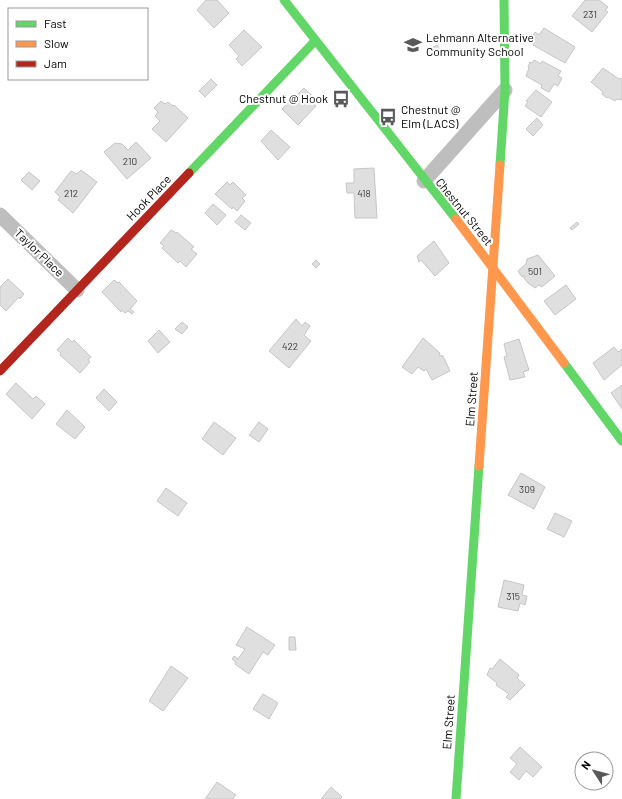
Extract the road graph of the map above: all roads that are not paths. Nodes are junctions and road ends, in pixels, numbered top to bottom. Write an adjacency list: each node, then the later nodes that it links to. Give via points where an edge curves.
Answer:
1 (284, 0): 3 (street, Chestnut Street)
2 (504, 0): 4 (street, Elm Street)
3 (315, 41): 5 (street, Chestnut Street); 8 (street, Hook Place)
4 (505, 90): 5 (street); 7 (street, Elm Street)
5 (424, 181): 7 (street, Chestnut Street)
6 (0, 215): 8 (street, Taylor Place)
7 (492, 265): 10 (street, Chestnut Street); 11 (street, Elm Street)
8 (77, 290): 9 (street, Hook Place)
9 (0, 372)
10 (622, 441)
11 (456, 799)

